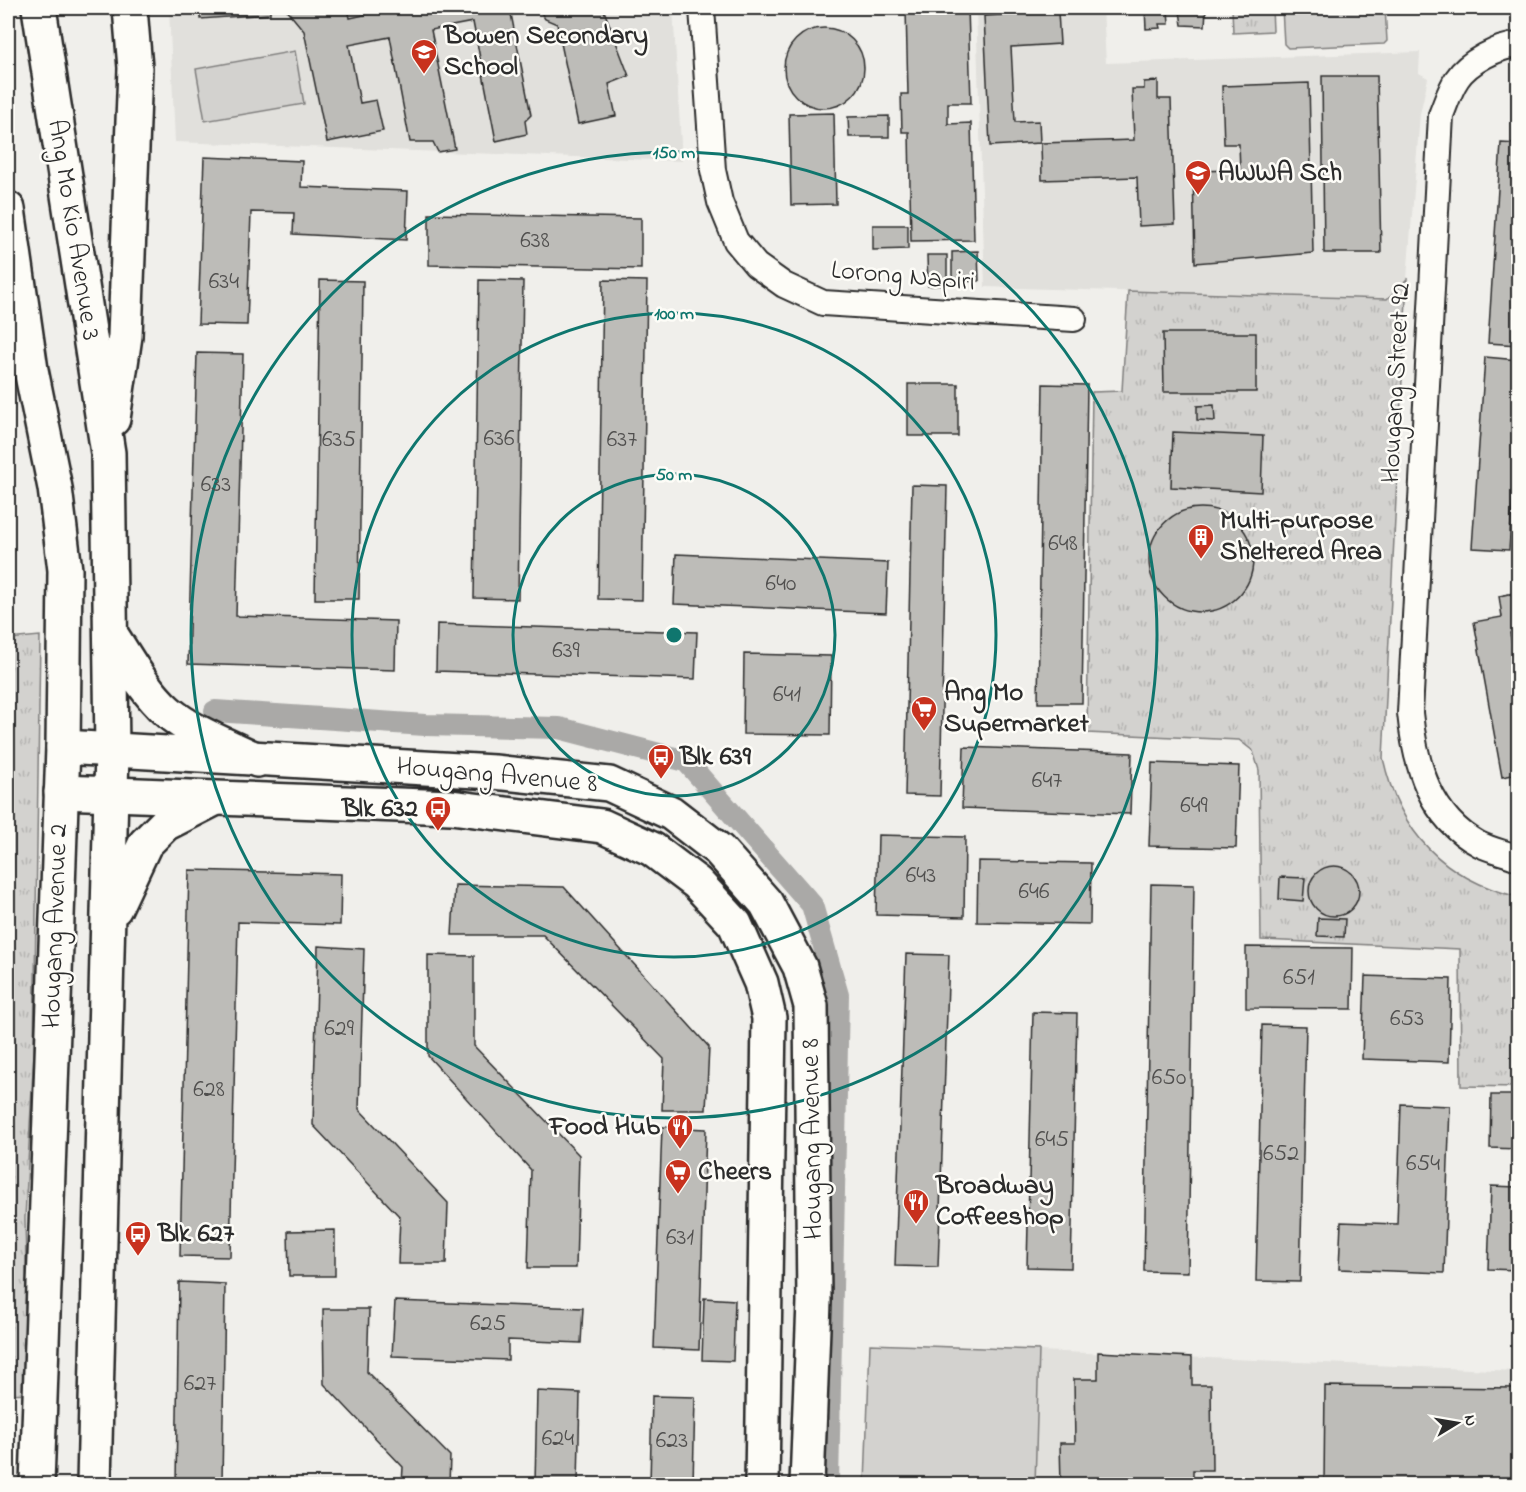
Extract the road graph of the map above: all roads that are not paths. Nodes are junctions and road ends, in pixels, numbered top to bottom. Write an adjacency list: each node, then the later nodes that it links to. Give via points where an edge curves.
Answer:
1 (39, 8): 9 (main road, Ang Mo Kio Avenue 3)
2 (130, 8): 9 (main road, via 135,69 125,336)
3 (702, 8): 7 (street, Lorong Napiri, via 713,170 720,202 736,241 756,265 784,285 823,303)
4 (1518, 45): 17 (street, Hougang Street 92, via 1488,54 1458,78 1442,115 1410,713 1420,770 1444,814 1480,844)
5 (8, 209): 8 (main road)
6 (8, 295): 8 (main road)
7 (1074, 319)
8 (31, 370): 11 (main road, Hougang Avenue 2, via 55,488 65,570)
9 (108, 453): 10 (main road, Hougang Avenue 2)
10 (112, 636): 12 (main road, Hougang Avenue 2); 13 (main road, via 146,688 167,711)
11 (63, 747): 12 (main road, Hougang Avenue 8); 14 (main road, Hougang Avenue 2)
12 (111, 750): 13 (main road, Hougang Avenue 8); 15 (main road, Hougang Avenue 2)
13 (257, 760): 19 (main road, Hougang Avenue 8, via 494,772 609,784 671,813 720,850 766,903 800,967 811,1006 814,1302)
14 (61, 792): 15 (main road, Hougang Avenue 8); 21 (main road, Hougang Avenue 2)
15 (111, 794): 16 (main road, Hougang Avenue 8); 18 (main road, Hougang Avenue 2)
16 (214, 799): 18 (main road, via 165,824 145,844 130,870); 20 (main road, Hougang Avenue 8, via 451,807 602,826 652,849 696,883 735,924 761,983 769,1018)
17 (1518, 858)
18 (108, 927): 22 (main road, Hougang Avenue 2)
19 (808, 1469): 20 (main road)
20 (762, 1470)
21 (37, 1485)
22 (94, 1485)

